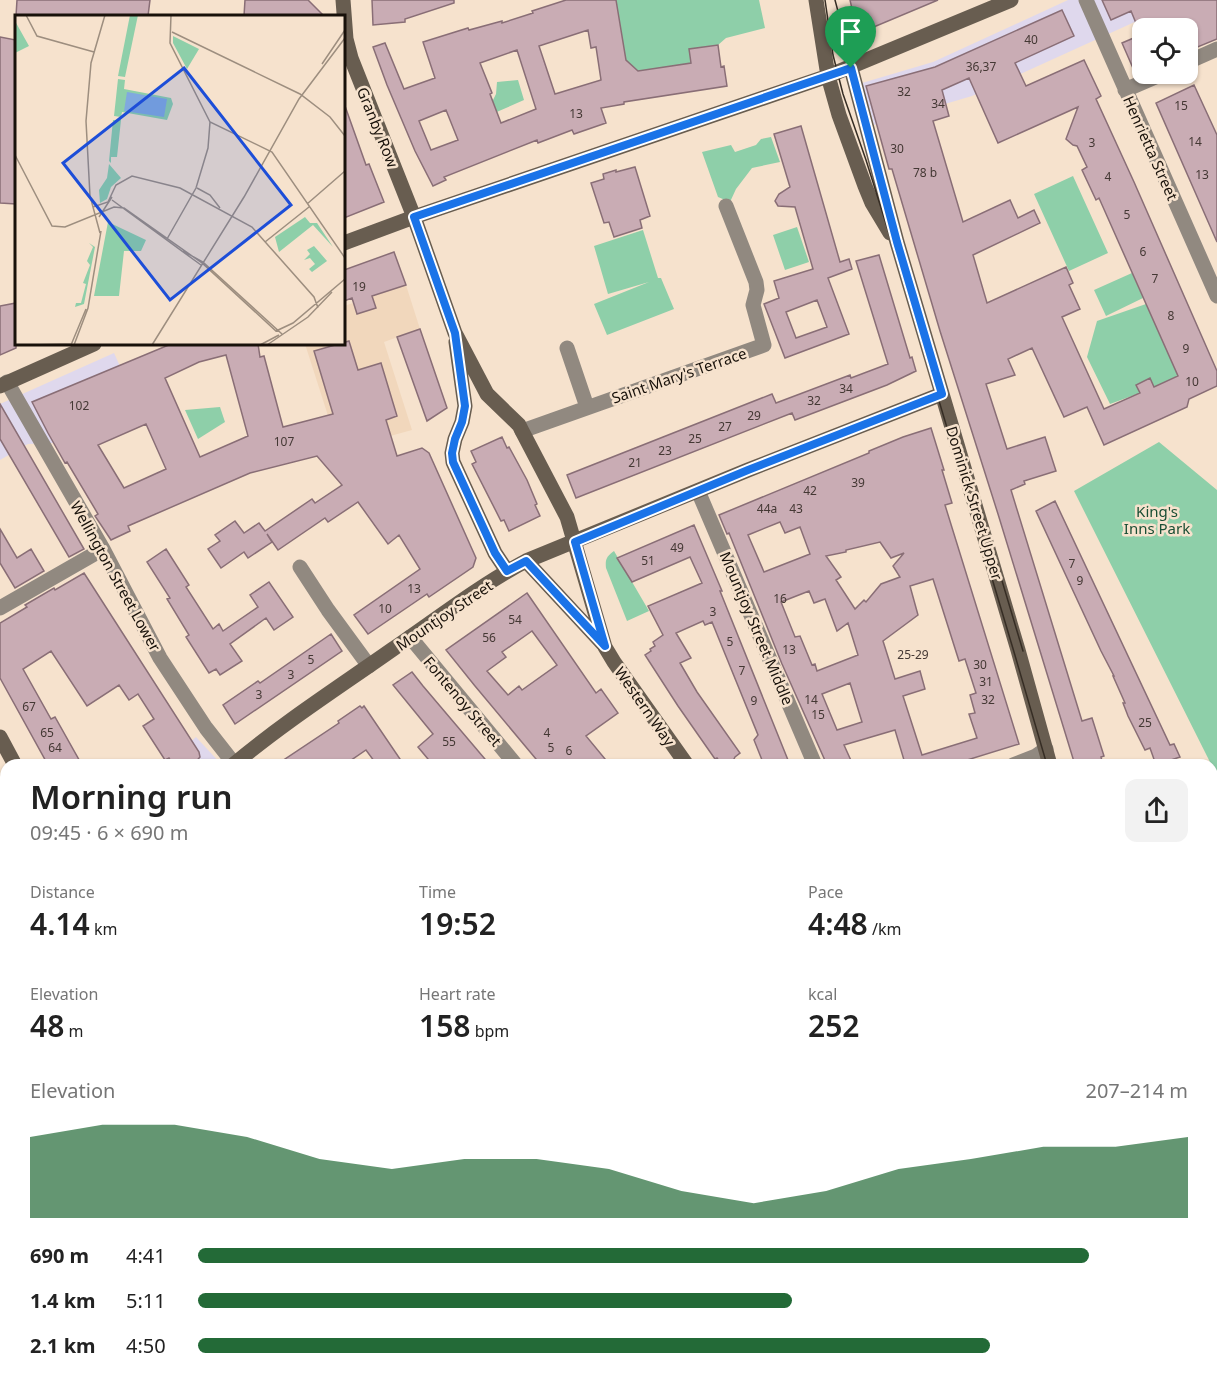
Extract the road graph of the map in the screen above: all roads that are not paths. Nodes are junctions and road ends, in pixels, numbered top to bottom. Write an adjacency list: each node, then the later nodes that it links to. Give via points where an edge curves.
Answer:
1 (343, 0): 5 (street, Granby Row)
2 (816, 0): 10 (street, Dominick Street Upper)
3 (1011, 0): 9 (street)
4 (1086, 0): 12 (street, Henrietta Street)
5 (345, 15)
6 (345, 19): 14 (street, Granby Row, via 348,48)
7 (1217, 49): 8 (street)
8 (1198, 58)
9 (851, 68): 10 (street); 15 (street, Dominick Street Upper)
10 (828, 76): 14 (street); 15 (street, Dominick Street Upper, via 872,203)
11 (1139, 84): 12 (street)
12 (1125, 90): 17 (street, Henrietta Street)
13 (726, 206): 23 (street, Saint Mary's Terrace, via 756,282 753,305 764,345)
14 (414, 217): 16 (street); 18 (street, Granby Row)
15 (897, 242): 22 (street, Dominick Street Upper)
16 (345, 243)
17 (1217, 296)
18 (455, 333): 24 (street, Western Way, via 487,394); 30 (street, via 465,406 453,462)
19 (92, 345): 21 (street)
20 (567, 348): 23 (street)
21 (4, 384): 27 (street, Wellington Street Lower)
22 (942, 394): 25 (street, Mountjoy Street); 36 (street, Dominick Street Upper)
23 (587, 407): 24 (street, Saint Mary's Terrace)
24 (522, 430): 26 (street, Western Way, via 567,517)
25 (698, 491): 26 (street, Mountjoy Street); 42 (street, Mountjoy Street Middle)
26 (575, 542): 28 (street, Mountjoy Street); 33 (street, Western Way)
27 (103, 549): 31 (street); 38 (street, Wellington Street Lower, via 160,658)
28 (526, 561): 30 (street, Mountjoy Street); 33 (street, Western Way)
29 (300, 567): 34 (street)
30 (507, 571): 32 (street, Mountjoy Street)
31 (0, 608)
32 (410, 637): 34 (street, Mountjoy Street); 40 (street, Fontenoy Street)
33 (605, 646): 41 (street, Western Way)
34 (369, 666): 39 (street, Mountjoy Street)
35 (0, 737): 37 (street)
36 (1046, 749): 43 (street); 44 (street, Dominick Street Upper)
37 (12, 759)
38 (229, 759)
39 (241, 759)
40 (511, 759)
41 (683, 759)
42 (812, 759)
43 (1028, 759)
44 (1048, 759)

